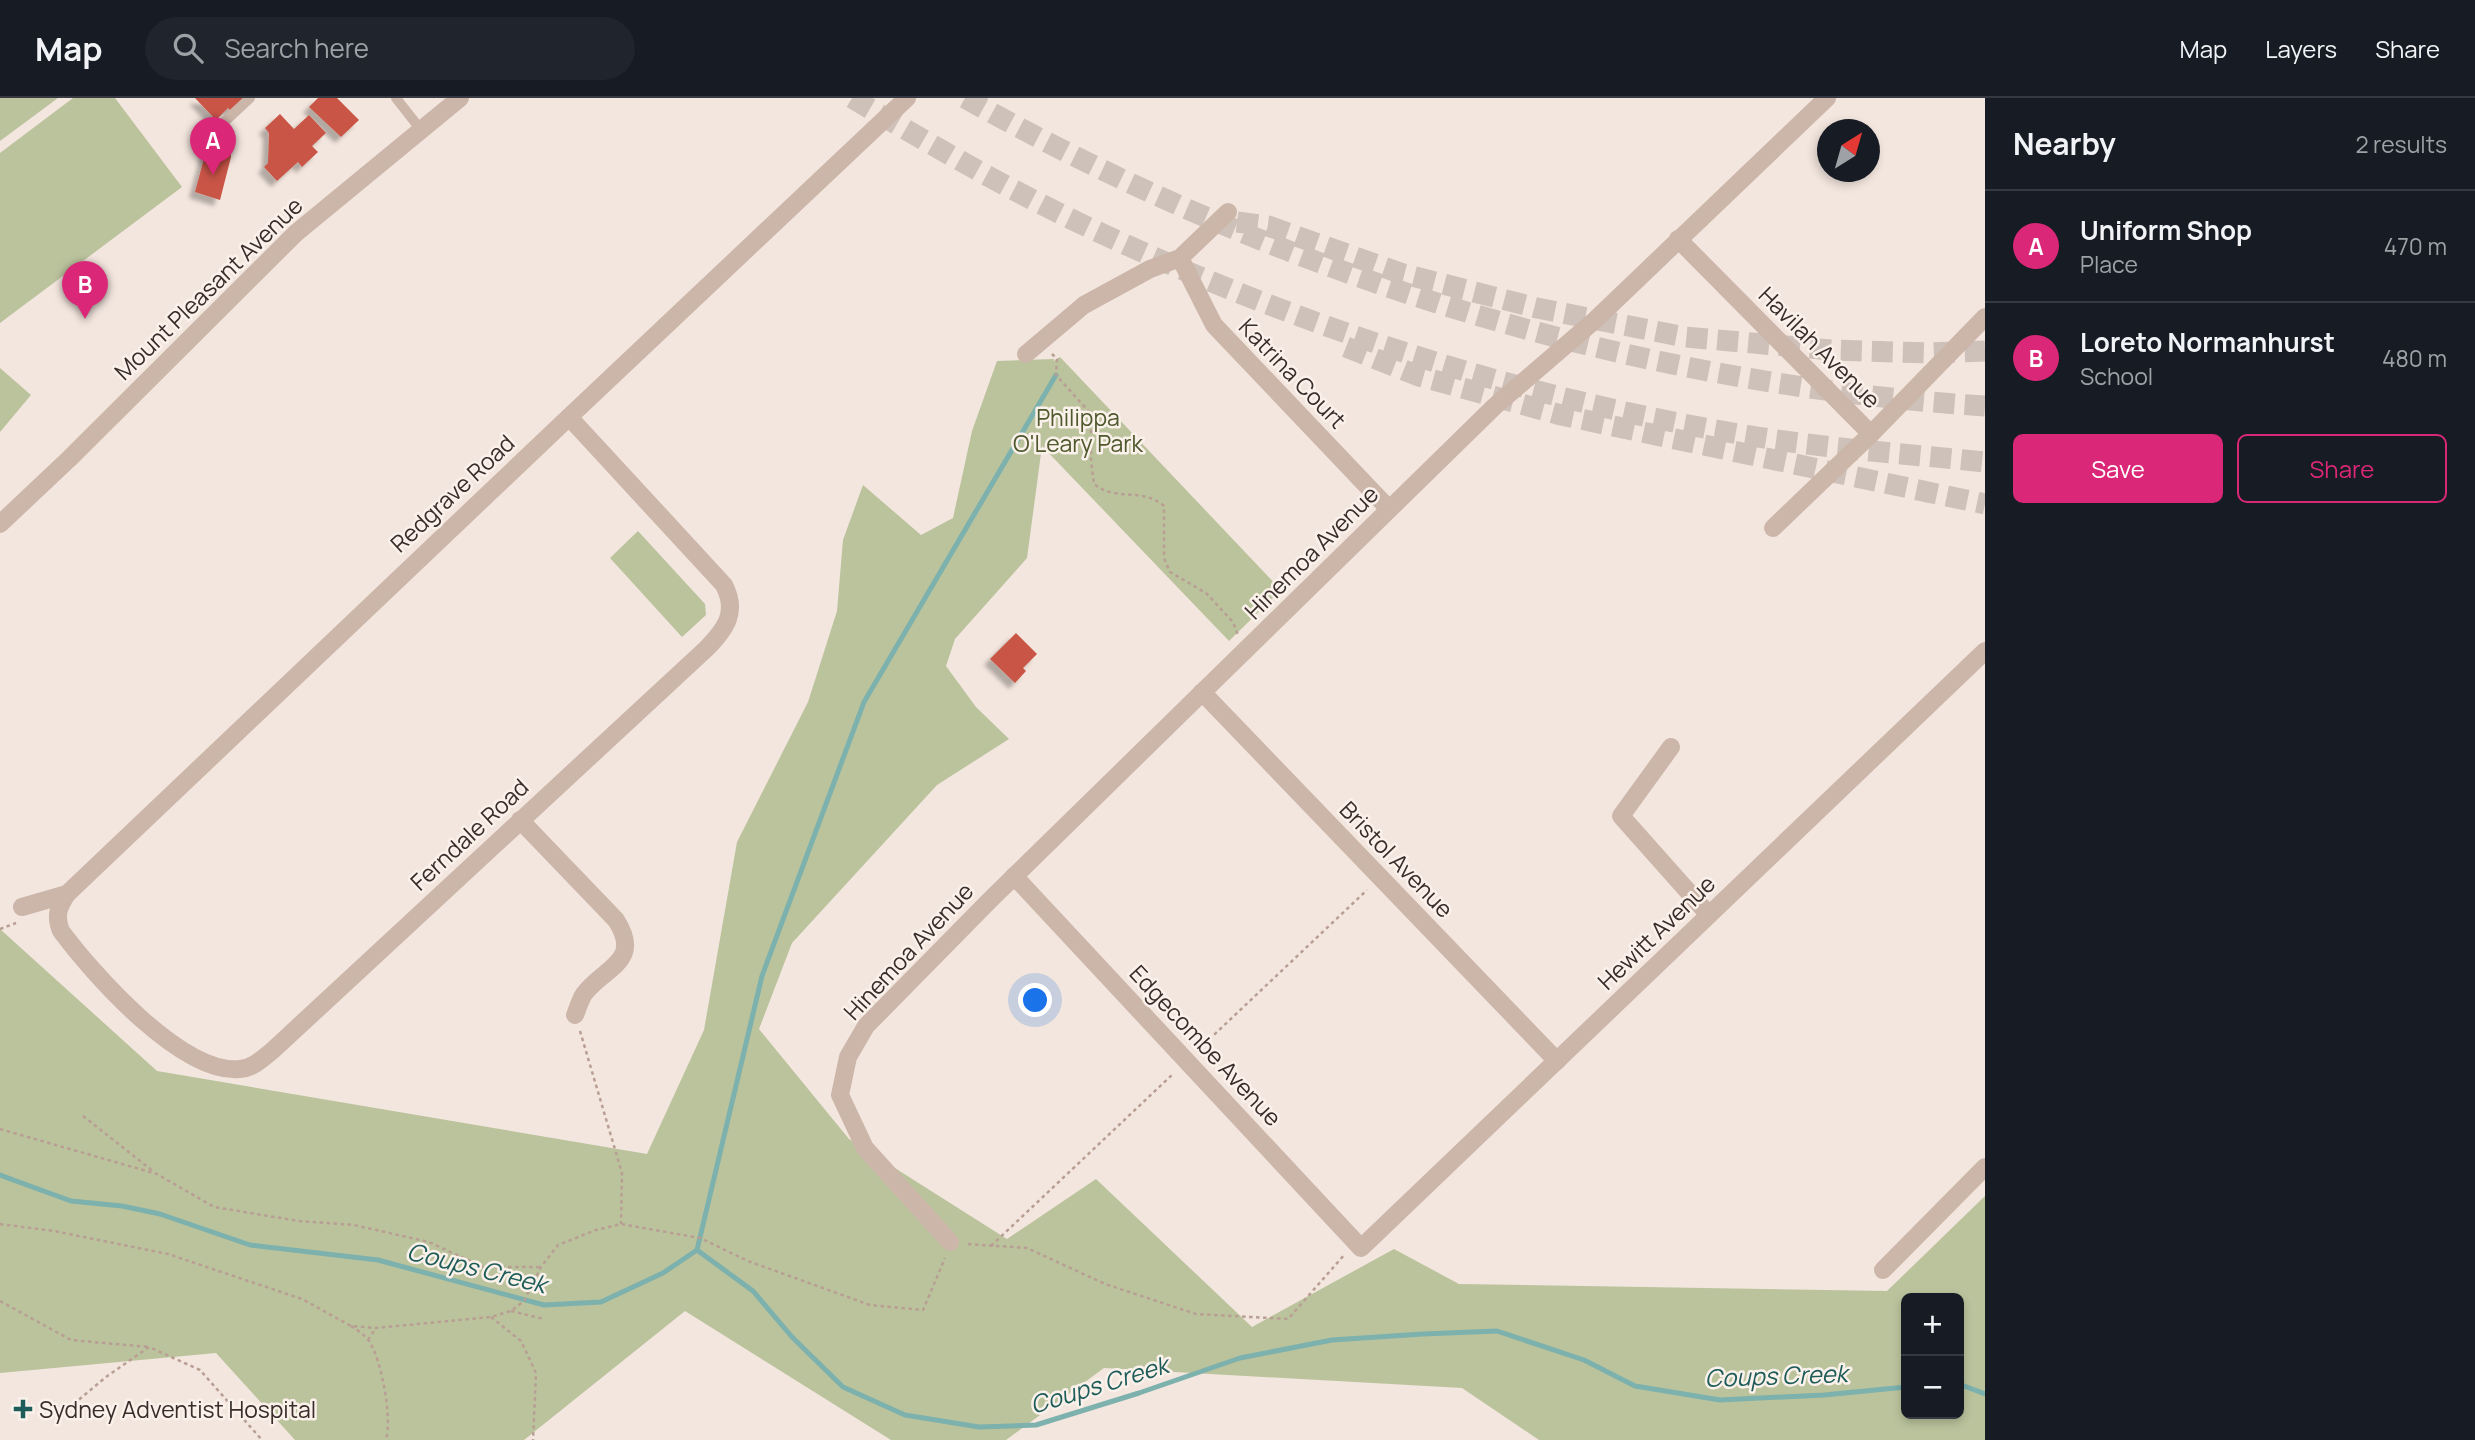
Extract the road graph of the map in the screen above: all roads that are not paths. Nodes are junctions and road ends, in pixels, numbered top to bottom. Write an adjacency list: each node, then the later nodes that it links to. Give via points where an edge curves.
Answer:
1 (250, 98): 7 (lane)
2 (396, 98): 6 (lane)
3 (460, 98): 6 (street, Mount Pleasant Avenue)
4 (907, 98): 13 (street, Redgrave Road)
5 (1827, 98): 9 (street, Hinemoa Avenue)
6 (421, 130): 16 (street, Mount Pleasant Avenue, via 296,233)
7 (208, 137)
8 (1228, 212): 10 (street)
9 (1678, 239): 14 (street, Havilah Avenue); 15 (street, Hinemoa Avenue)
10 (1180, 258): 12 (street, via 1094,298); 15 (street, Katrina Court, via 1214,325)
11 (1985, 317): 14 (street, Havilah Avenue)
12 (1026, 354)
13 (569, 416): 21 (street, Ferndale Road, via 724,585 730,612 718,638); 23 (street, Redgrave Road)
14 (1871, 434): 17 (street)
15 (1389, 509): 19 (street, Hinemoa Avenue)
16 (0, 524)
17 (1773, 528)
18 (1985, 651): 25 (street, Hewitt Avenue)
19 (1202, 692): 22 (street, Hinemoa Avenue); 27 (street, Bristol Avenue)
20 (1671, 747): 25 (street, via 1621,816)
21 (520, 820): 23 (street, Ferndale Road, via 250,1067 222,1067 181,1051 142,1019 61,931 57,919); 26 (street, via 616,920 626,943 624,955 584,994)
22 (1014, 876): 29 (street, Hinemoa Avenue, via 866,1026 848,1057 840,1095 865,1148); 30 (street, Edgecombe Avenue)
23 (67, 894): 24 (street, Redgrave Road)
24 (22, 907)
25 (1709, 915): 27 (street, Hewitt Avenue)
26 (575, 1014)
27 (1557, 1060): 30 (street, Hewitt Avenue)
28 (1985, 1167): 31 (street)
29 (950, 1242)
30 (1361, 1248)
31 (1883, 1270)

